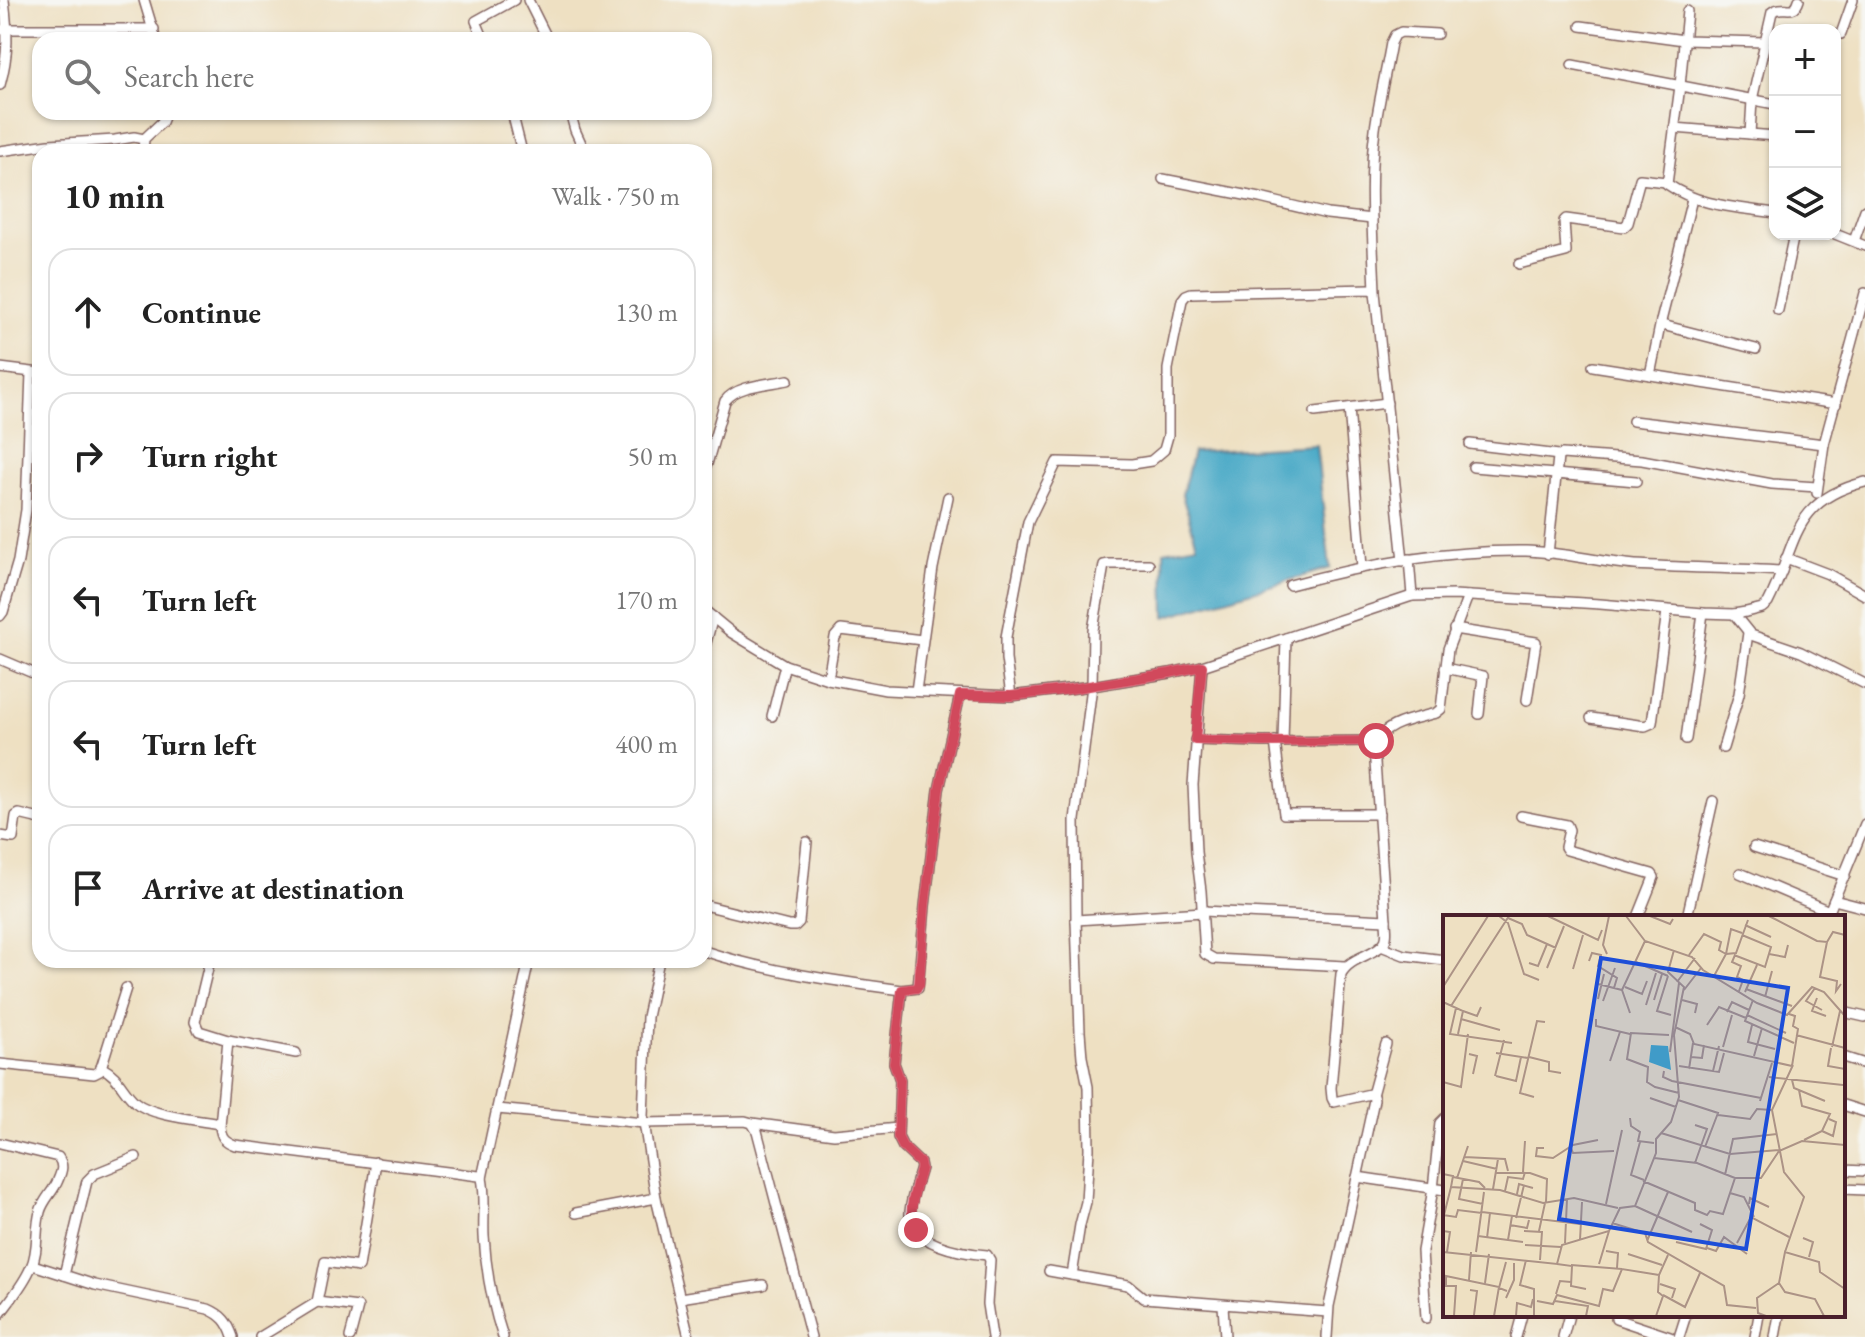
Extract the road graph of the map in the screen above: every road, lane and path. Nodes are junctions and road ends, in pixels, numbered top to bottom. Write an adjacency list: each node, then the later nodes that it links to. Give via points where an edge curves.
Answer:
1 (4, 0): 10 (street)
2 (144, 0): 9 (street)
3 (514, 0): 12 (street, via 476,21)
4 (528, 0): 13 (street)
5 (1799, 0): 17 (street, via 1794,9 1772,12)
6 (1853, 0): 15 (street)
7 (1687, 11): 16 (street)
8 (1581, 26): 16 (street)
9 (154, 29): 10 (street); 11 (street)
10 (4, 30): 19 (street, via 8,53)
11 (155, 32)
12 (481, 32)
13 (545, 32)
14 (1437, 34): 41 (street, via 1401,32 1391,43 1375,130)
15 (1841, 34)
16 (1684, 40): 17 (street); 20 (street)
17 (1765, 42): 21 (street)
18 (1572, 65): 20 (street)
19 (0, 85)
20 (1680, 86): 21 (street); 26 (street)
21 (1752, 100): 22 (street); 27 (street)
22 (1769, 103)
23 (163, 120): 29 (street)
24 (514, 120): 32 (street)
25 (572, 120): 33 (street)
26 (1674, 128): 27 (street); 37 (street)
27 (1750, 134): 28 (street)
28 (1769, 136)
29 (144, 139): 30 (street); 31 (street)
30 (49, 144)
31 (144, 144)
32 (520, 144)
33 (581, 144)
34 (32, 146): 35 (street)
35 (0, 151)
36 (1163, 179): 41 (street)
37 (1666, 182): 38 (street); 46 (street, via 1640,179 1624,227 1566,219 1566,252)
38 (1692, 199): 40 (street); 50 (street)
39 (1865, 210): 44 (street)
40 (1769, 212)
41 (1372, 219): 47 (street)
42 (1841, 236): 44 (street)
43 (1793, 240): 49 (street)
44 (1854, 241): 45 (street)
45 (1865, 246)
46 (1519, 264)
47 (1375, 291): 57 (street); 104 (street, via 1186,295 1168,369 1164,450 1151,461 1132,464 1057,462 1028,522 1006,637)
48 (1865, 293): 58 (street)
49 (1778, 310)
50 (1661, 321): 51 (street, via 1664,327); 55 (street)
51 (1756, 349)
52 (1593, 366): 55 (street)
53 (0, 368): 54 (street)
54 (32, 372)
55 (1650, 375): 58 (street)
56 (788, 380): 65 (street, via 729,396)
57 (1387, 403): 59 (street); 76 (street)
58 (1836, 404): 64 (street)
59 (1349, 408): 60 (street); 78 (street)
60 (1315, 412)
61 (1633, 421): 64 (street)
62 (32, 428): 87 (street, via 18,561)
63 (1470, 444): 66 (street)
64 (1824, 444): 71 (street)
65 (712, 446)
66 (1559, 455): 68 (street); 71 (street, via 1642,460)
67 (1473, 467): 68 (street)
68 (1556, 475): 69 (street); 74 (street)
69 (1636, 481)
70 (1865, 482): 73 (street)
71 (1817, 487): 73 (street)
72 (948, 497): 93 (street)
73 (1816, 504): 75 (street)
74 (1548, 554): 76 (street); 79 (street, via 1634,565)
75 (1786, 558): 79 (street); 81 (street)
76 (1406, 560): 78 (street); 82 (street)
77 (1149, 564): 101 (street, via 1104,565 1092,639)
78 (1362, 567): 80 (street)
79 (1782, 571): 86 (street, via 1765,606)
80 (1290, 585)
81 (1865, 595)
82 (1412, 596): 83 (street); 92 (street)
83 (1468, 596): 84 (street); 90 (street)
84 (1667, 611): 85 (street); 108 (street, via 1652,723)
85 (1703, 613): 86 (street); 109 (street)
86 (1734, 614): 91 (street)
87 (0, 616)
88 (713, 617): 89 (street); 95 (street)
89 (712, 621)
90 (1454, 629): 97 (street); 105 (street, via 1536,642)
91 (1748, 633): 100 (street); 113 (street, via 1737,704)
92 (1286, 638): 96 (street); 112 (street)
93 (922, 640): 99 (street, via 841,630 835,637); 102 (street)
94 (0, 659): 98 (street)
95 (785, 665): 99 (street); 107 (street)
96 (1202, 666): 101 (street); 110 (street)
97 (1445, 668): 106 (street, via 1483,676); 111 (street, via 1440,711 1393,726)
98 (32, 673)
99 (828, 679): 102 (street)
100 (1865, 684)
101 (1092, 686): 104 (street); 131 (street, via 1075,820)
102 (916, 691): 103 (street)
103 (960, 695): 104 (street); 141 (street, via 939,790 919,985)
104 (1011, 696)
105 (1527, 700)
106 (1479, 714)
107 (772, 716)
108 (1591, 718)
109 (1686, 739)
110 (1195, 740): 112 (street); 127 (street, via 1195,838)
111 (1376, 741): 112 (street); 115 (street)
112 (1279, 742): 115 (street, via 1284,814)
113 (1723, 748)
114 (1713, 801): 130 (street)
115 (1379, 814): 132 (street)
116 (1521, 816): 129 (street, via 1567,825 1567,850 1652,874)
117 (32, 817): 119 (street, via 19,814 13,838)
118 (1865, 824): 123 (street)
119 (0, 836)
120 (807, 842): 125 (street, via 795,926)
121 (1754, 847): 123 (street)
122 (1740, 873): 128 (street)
123 (1845, 876): 124 (street)
124 (1834, 900): 126 (street); 128 (street)
125 (712, 907)
126 (1865, 908)
127 (1203, 911): 131 (street); 132 (street); 136 (street, via 1204,949 1214,959)
128 (1828, 914)
129 (1639, 915)
130 (1687, 915)
131 (1076, 920): 176 (street, via 1089,1149 1086,1202)
132 (1386, 920): 133 (street)
133 (1381, 946): 135 (street); 136 (street)
134 (712, 953): 141 (street, via 806,977)
135 (1443, 960)
136 (1345, 966): 151 (street, via 1332,1098 1337,1103)
137 (208, 968): 144 (street, via 195,1025)
138 (527, 968): 153 (street)
139 (657, 968): 156 (street, via 647,1017)
140 (126, 988): 150 (street)
141 (902, 990): 159 (street, via 894,1063 900,1080)
142 (1845, 1012): 143 (street)
143 (1865, 1017)
144 (228, 1040): 146 (street); 158 (street)
145 (1386, 1044): 151 (street)
146 (296, 1053)
147 (1845, 1058): 149 (street)
148 (0, 1064): 150 (street, via 94,1074)
149 (1865, 1064)
150 (101, 1067): 158 (street, via 147,1109)
151 (1372, 1095): 165 (street)
152 (1845, 1106): 154 (street)
153 (497, 1109): 156 (street); 166 (street)
154 (1865, 1112)
155 (1443, 1120): 167 (street)
156 (644, 1123): 157 (street); 171 (street)
157 (752, 1123): 159 (street, via 834,1134); 195 (street)
158 (220, 1124): 162 (street, via 221,1137 235,1145)
159 (898, 1128): 196 (street, via 899,1142 921,1168 910,1211 916,1230 927,1240 990,1260 987,1311)
160 (0, 1143): 173 (street, via 58,1157 62,1163 40,1212)
161 (136, 1157): 175 (street, via 87,1181)
162 (376, 1162): 166 (street); 179 (street, via 359,1267 325,1262)
163 (1845, 1170): 164 (street)
164 (1865, 1171)
165 (1357, 1177): 167 (street); 181 (street)
166 (482, 1178): 193 (street, via 489,1287)
167 (1433, 1189): 169 (street); 188 (street, via 1422,1251)
168 (1845, 1189): 170 (street)
169 (1443, 1190)
170 (1865, 1190)
171 (656, 1198): 172 (street); 178 (street)
172 (576, 1213)
173 (33, 1265): 175 (street); 182 (street)
174 (1049, 1271): 176 (street)
175 (64, 1275): 190 (street, via 208,1309 223,1317)
176 (1072, 1275): 180 (street, via 1128,1285 1144,1298)
177 (763, 1285): 178 (street)
178 (680, 1298): 194 (street)
179 (317, 1302): 191 (street); 192 (street, via 358,1307)
180 (1223, 1305): 181 (street); 197 (street)
181 (1328, 1312): 198 (street)
182 (0, 1314)
183 (1521, 1317): 199 (street)
184 (1568, 1317): 200 (street)
185 (1685, 1317): 202 (street)
186 (1759, 1317): 203 (street)
187 (1779, 1317): 204 (street)
188 (1426, 1318)
189 (1616, 1319): 201 (street)
190 (233, 1337)
191 (260, 1337)
192 (350, 1337)
193 (503, 1337)
194 (689, 1337)
195 (811, 1337)
196 (992, 1337)
197 (1225, 1337)
198 (1327, 1337)
199 (1516, 1337)
200 (1563, 1337)
201 (1670, 1337)
202 (1679, 1337)
203 (1755, 1337)
204 (1775, 1337)

